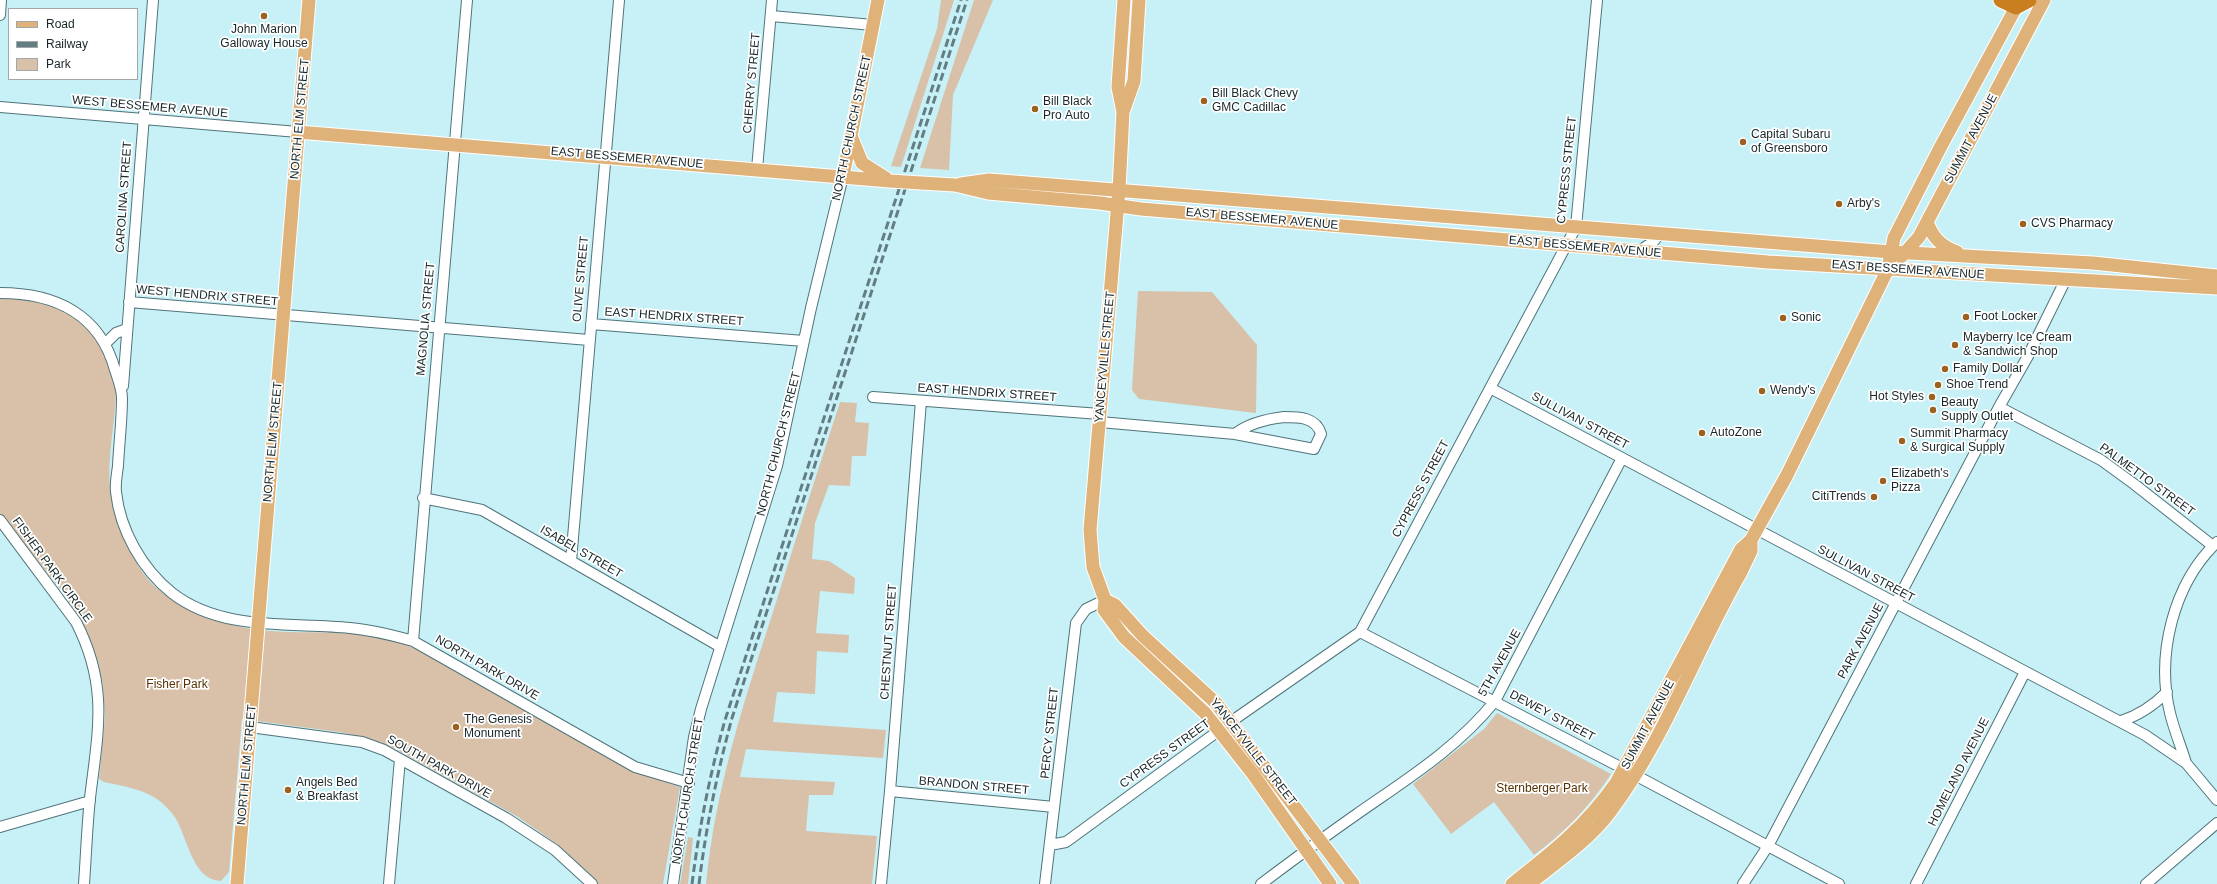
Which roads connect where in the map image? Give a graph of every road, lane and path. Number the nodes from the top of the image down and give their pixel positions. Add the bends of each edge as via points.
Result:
1 (1, 0) edge
2 (153, 0) edge
3 (309, 0) edge
4 (467, 0) edge
5 (619, 0) edge
6 (772, 0) edge
7 (878, 0) edge
8 (1124, 0) edge
9 (1138, 0) edge
10 (1596, 0) edge
11 (2001, 0) edge
12 (2044, 0) edge
13 (2022, 2) edge
14 (0, 15) edge
15 (771, 16) junction
16 (873, 25) junction
17 (0, 107) edge
18 (1124, 112) junction
19 (143, 119) junction
20 (298, 132) junction
21 (851, 136) junction
22 (454, 144) junction
23 (605, 157) junction
24 (757, 169) junction
25 (843, 176) junction
26 (890, 181) junction
27 (955, 185) junction
28 (1119, 190) junction
29 (1118, 205) junction
30 (1927, 222) junction
31 (1576, 227) junction
32 (1660, 233) junction
33 (1565, 246) junction
34 (1638, 252) junction
35 (1891, 252) junction
36 (1907, 253) junction
37 (1968, 256) junction
38 (2107, 265) junction
39 (2139, 268) junction
40 (1888, 269) junction
41 (2217, 276) edge
42 (2065, 281) junction
43 (2099, 282) junction
44 (2217, 288) edge
45 (0, 293) edge
46 (129, 302) junction
47 (283, 316) junction
48 (590, 324) junction
49 (438, 328) junction
50 (127, 329) junction
51 (589, 340) junction
52 (804, 341) junction
53 (105, 344) junction
54 (1490, 388) junction
55 (122, 396) junction
56 (873, 397) dead end
57 (921, 401) junction
58 (2000, 407) junction
59 (1100, 418) junction
60 (1235, 434) junction
61 (1622, 458) junction
62 (423, 498) junction
63 (0, 520) edge
64 (1754, 535) junction
65 (2215, 544) edge
66 (571, 561) junction
67 (1105, 600) junction
68 (1895, 604) junction
69 (259, 623) junction
70 (1360, 632) junction
71 (413, 641) junction
72 (719, 646) junction
73 (2025, 672) junction
74 (2167, 692) junction
75 (1495, 701) junction
76 (1232, 721) junction
77 (2120, 721) junction
78 (250, 727) junction
79 (1219, 730) junction
80 (400, 759) junction
81 (2186, 763) junction
82 (1630, 772) junction
83 (689, 783) junction
84 (890, 791) junction
85 (2217, 800) edge
86 (90, 801) junction
87 (1054, 807) junction
88 (2217, 823) edge
89 (0, 827) edge
90 (1320, 840) junction
91 (1050, 845) junction
92 (1768, 846) junction
93 (1306, 851) junction
94 (84, 884) edge
95 (237, 884) edge
96 (390, 884) edge
97 (592, 884) edge
98 (673, 884) edge
99 (881, 884) edge
100 (1045, 884) edge
101 (1261, 884) edge
102 (1330, 884) edge
103 (1353, 884) edge
104 (1512, 884) edge
105 (1529, 884) edge
106 (1743, 884) edge
107 (1839, 884) edge
108 (1916, 884) edge
109 (2146, 884) edge

1 - 14 street
2 - 19 street, CAROLINA STREET
3 - 20 main road, NORTH ELM STREET
4 - 22 street, MAGNOLIA STREET
5 - 23 street, OLIVE STREET
6 - 15 street, CHERRY STREET
7 - 16 main road, NORTH CHURCH STREET
8 - 18 main road, YANCEYVILLE STREET via 1118,87
9 - 18 main road, YANCEYVILLE STREET via 1134,81
10 - 31 street, CYPRESS STREET
11 - 13 highway
12 - 30 main road, SUMMIT AVENUE
13 - 35 main road, SUMMIT AVENUE via 1940,148 1894,238
15 - 16 street
15 - 24 street, CHERRY STREET
16 - 21 main road, NORTH CHURCH STREET
17 - 19 street, WEST BESSEMER AVENUE
18 - 28 main road, YANCEYVILLE STREET
19 - 20 street, WEST BESSEMER AVENUE
19 - 46 street, CAROLINA STREET
20 - 22 main road, EAST BESSEMER AVENUE
20 - 47 main road, NORTH ELM STREET
21 - 25 main road, NORTH CHURCH STREET
21 - 26 main road via 862,163
22 - 23 main road, EAST BESSEMER AVENUE
22 - 49 street, MAGNOLIA STREET
23 - 24 main road, EAST BESSEMER AVENUE
23 - 48 street, OLIVE STREET
24 - 25 main road, EAST BESSEMER AVENUE
25 - 26 main road, EAST BESSEMER AVENUE
25 - 52 street, NORTH CHURCH STREET
26 - 27 main road, EAST BESSEMER AVENUE, bridge
27 - 28 main road, EAST BESSEMER AVENUE via 989,180
27 - 29 main road, EAST BESSEMER AVENUE via 988,193
28 - 29 main road, YANCEYVILLE STREET
28 - 31 main road, EAST BESSEMER AVENUE
29 - 33 main road, EAST BESSEMER AVENUE
29 - 59 main road, YANCEYVILLE STREET
30 - 36 main road, SUMMIT AVENUE
30 - 37 main road via 1943,247
31 - 32 main road, EAST BESSEMER AVENUE
31 - 33 street, CYPRESS STREET
32 - 34 street via 1654,242
32 - 35 main road, EAST BESSEMER AVENUE
33 - 34 main road, EAST BESSEMER AVENUE
33 - 54 street, CYPRESS STREET
34 - 40 main road, EAST BESSEMER AVENUE
35 - 36 main road, EAST BESSEMER AVENUE
35 - 40 main road, SUMMIT AVENUE
36 - 37 main road, EAST BESSEMER AVENUE
36 - 40 main road, SUMMIT AVENUE
37 - 38 main road, EAST BESSEMER AVENUE
38 - 39 main road, EAST BESSEMER AVENUE
38 - 42 main road via 2072,271
39 - 41 main road, EAST BESSEMER AVENUE
39 - 43 main road via 2130,276
40 - 42 main road, EAST BESSEMER AVENUE
40 - 64 main road, SUMMIT AVENUE via 1787,475
42 - 43 main road, EAST BESSEMER AVENUE
42 - 58 street, PARK AVENUE
43 - 44 main road, EAST BESSEMER AVENUE
45 - 53 street via 29,295 57,302 82,317
46 - 47 street, WEST HENDRIX STREET
46 - 50 street, CAROLINA STREET
47 - 49 street
47 - 69 main road, NORTH ELM STREET
48 - 51 street, OLIVE STREET
48 - 52 street, EAST HENDRIX STREET
49 - 51 street
49 - 62 street, MAGNOLIA STREET
50 - 53 street via 116,333
50 - 55 street, CAROLINA STREET
51 - 66 street, OLIVE STREET
52 - 72 street, NORTH CHURCH STREET via 777,466 754,544
53 - 55 street via 112,358
54 - 61 street, SULLIVAN STREET
54 - 70 street, CYPRESS STREET
55 - 69 street via 116,490 120,516 132,544 148,569 178,597 225,617
56 - 57 street, EAST HENDRIX STREET
57 - 59 street, EAST HENDRIX STREET
57 - 84 street, CHESTNUT STREET
58 - 65 street, PALMETTO STREET via 2101,460
58 - 68 street, PARK AVENUE
59 - 60 street, EAST HENDRIX STREET
59 - 67 main road, YANCEYVILLE STREET via 1090,545 1093,569
60 - 60 street, EAST HENDRIX STREET via 1309,450 1314,449 1321,434 1319,427 1308,419 1298,417 1270,419 1244,427
61 - 64 street, SULLIVAN STREET
61 - 75 street, 5TH AVENUE
62 - 66 street, ISABEL STREET via 482,510
62 - 71 street, MAGNOLIA STREET
63 - 86 street, FISHER PARK CIRCLE via 76,622 92,658 100,718
64 - 68 street, SULLIVAN STREET
64 - 82 main road, SUMMIT AVENUE via 1751,551 1741,572
65 - 74 street via 2188,580 2174,614 2166,654
66 - 72 street, ISABEL STREET
67 - 76 main road, YANCEYVILLE STREET via 1115,605 1143,636 1205,691
67 - 79 main road, YANCEYVILLE STREET via 1104,610 1124,637 1188,696
67 - 87 street, PERCY STREET via 1086,609 1076,623
68 - 73 street, SULLIVAN STREET
68 - 92 street, PARK AVENUE
69 - 71 street, NORTH PARK DRIVE via 374,630
69 - 78 main road, NORTH ELM STREET
70 - 75 street, DEWEY STREET
70 - 76 street, CYPRESS STREET
71 - 83 street, NORTH PARK DRIVE via 635,766
72 - 83 street, NORTH CHURCH STREET via 694,737
73 - 77 street, SULLIVAN STREET
73 - 108 street, HOMELAND AVENUE
74 - 77 street via 2154,705 2138,715
74 - 81 street via 2170,713
75 - 82 street, DEWEY STREET
75 - 90 street, 5TH AVENUE via 1475,726 1434,761
76 - 79 street, CYPRESS STREET
76 - 90 main road, YANCEYVILLE STREET
77 - 81 street, SULLIVAN STREET
78 - 80 street, SOUTH PARK DRIVE via 362,742
78 - 95 main road, NORTH ELM STREET
79 - 91 street, CYPRESS STREET via 1066,842
79 - 93 main road, YANCEYVILLE STREET
80 - 96 street
80 - 97 street, SOUTH PARK DRIVE via 506,818 556,850
81 - 85 street, SULLIVAN STREET
82 - 92 street, DEWEY STREET
82 - 104 main road, SUMMIT AVENUE via 1577,832
82 - 105 main road, SUMMIT AVENUE via 1598,825 1576,848
83 - 98 street, NORTH CHURCH STREET
84 - 87 street, BRANDON STREET
84 - 99 street, CHESTNUT STREET
86 - 89 street
86 - 94 street, FISHER PARK CIRCLE
87 - 91 street, PERCY STREET
88 - 109 street
90 - 93 street, 5TH AVENUE
90 - 103 main road, YANCEYVILLE STREET
91 - 100 street, PERCY STREET
92 - 106 street, PARK AVENUE
92 - 107 street, DEWEY STREET
93 - 101 street, 5TH AVENUE
93 - 102 main road, YANCEYVILLE STREET

